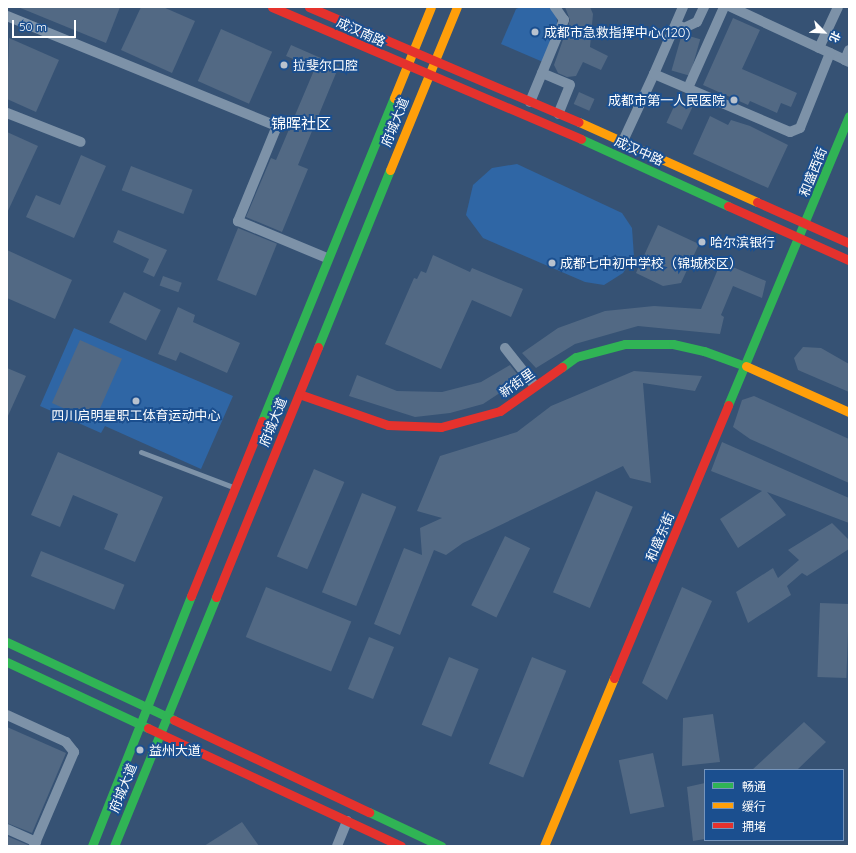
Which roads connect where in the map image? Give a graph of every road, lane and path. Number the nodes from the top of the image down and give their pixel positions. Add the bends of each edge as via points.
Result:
1 (272, 7) edge
2 (310, 7) edge
3 (431, 7) edge
4 (457, 7) edge
5 (555, 7) edge
6 (683, 7) edge
7 (704, 7) edge
8 (724, 7) edge
9 (731, 7) edge
10 (838, 7) edge
11 (7, 16) edge
12 (676, 24) junction
13 (820, 48) junction
14 (849, 50) edge
15 (412, 52) junction
16 (830, 53) junction
17 (423, 56) joint
18 (434, 61) junction
19 (847, 61) edge
20 (405, 66) junction
21 (417, 71) joint
22 (542, 73) junction
23 (654, 74) junction
24 (428, 76) junction
25 (688, 88) junction
26 (530, 102) junction
27 (7, 113) edge
28 (558, 114) junction
29 (849, 116) edge
30 (623, 141) junction
31 (81, 142) dead end
32 (806, 223) junction
33 (799, 237) junction
34 (849, 243) edge
35 (327, 258) junction
36 (849, 260) edge
37 (505, 348) dead end
38 (746, 366) junction
39 (535, 386) junction
40 (299, 394) junction
41 (849, 412) edge
42 (141, 452) dead end
43 (234, 488) junction
44 (7, 642) edge
45 (7, 662) edge
46 (148, 707) junction
47 (7, 716) edge
48 (168, 716) junction
49 (140, 725) junction
50 (160, 734) junction
51 (347, 822) junction
52 (7, 829) edge
53 (35, 844) edge
54 (92, 846) edge
55 (114, 846) edge
56 (338, 846) edge
57 (401, 846) edge
58 (441, 846) edge
59 (544, 846) edge

1 - 20 main road, 成汉南路
2 - 15 main road, 成汉南路
3 - 15 main road, 府城大道
4 - 18 main road, 府城大道
5 - 22 street via 564,20
6 - 12 street
7 - 12 street via 697,22 684,28
8 - 25 street
9 - 13 street
10 - 13 street
11 - 35 street via 277,126 238,220
12 - 23 street
13 - 16 street
14 - 19 street
15 - 17 main road, 成汉南路
15 - 20 main road, 府城大道
16 - 19 street
16 - 25 street via 800,128 790,132
17 - 18 main road, 成汉中路
18 - 24 main road, 府城大道
18 - 26 main road, 成汉中路
20 - 21 main road, 成汉南路
20 - 35 main road, 府城大道
21 - 24 main road, 成汉中路
22 - 26 street
22 - 28 street via 570,85
23 - 25 street
23 - 30 street
24 - 33 main road, 成汉中路 via 581,139
24 - 40 main road, 府城大道
26 - 28 main road, 成汉中路
27 - 31 street
28 - 30 main road, 成汉中路
29 - 32 main road, 和盛西街
30 - 32 main road, 成汉中路
32 - 33 main road, 和盛西街
32 - 34 main road, 成汉中路
33 - 36 main road, 成汉中路
33 - 38 main road, 和盛东街
35 - 43 main road, 府城大道
37 - 39 street
38 - 39 main road, 新街里 via 704,351 673,344 625,344 576,357
38 - 41 main road, 新街里
38 - 59 main road, 和盛东街
39 - 40 main road, 新街里 via 500,411 441,427 388,425
40 - 48 main road, 府城大道
42 - 43 lane
43 - 46 main road, 府城大道
44 - 46 main road
45 - 49 main road
46 - 48 main road
46 - 49 main road, 府城大道
47 - 53 street via 66,742 74,752
48 - 50 main road, 府城大道
48 - 58 main road
49 - 50 main road
49 - 54 main road, 府城大道
50 - 51 main road
50 - 55 main road, 府城大道
51 - 56 street
51 - 57 main road
52 - 53 street

